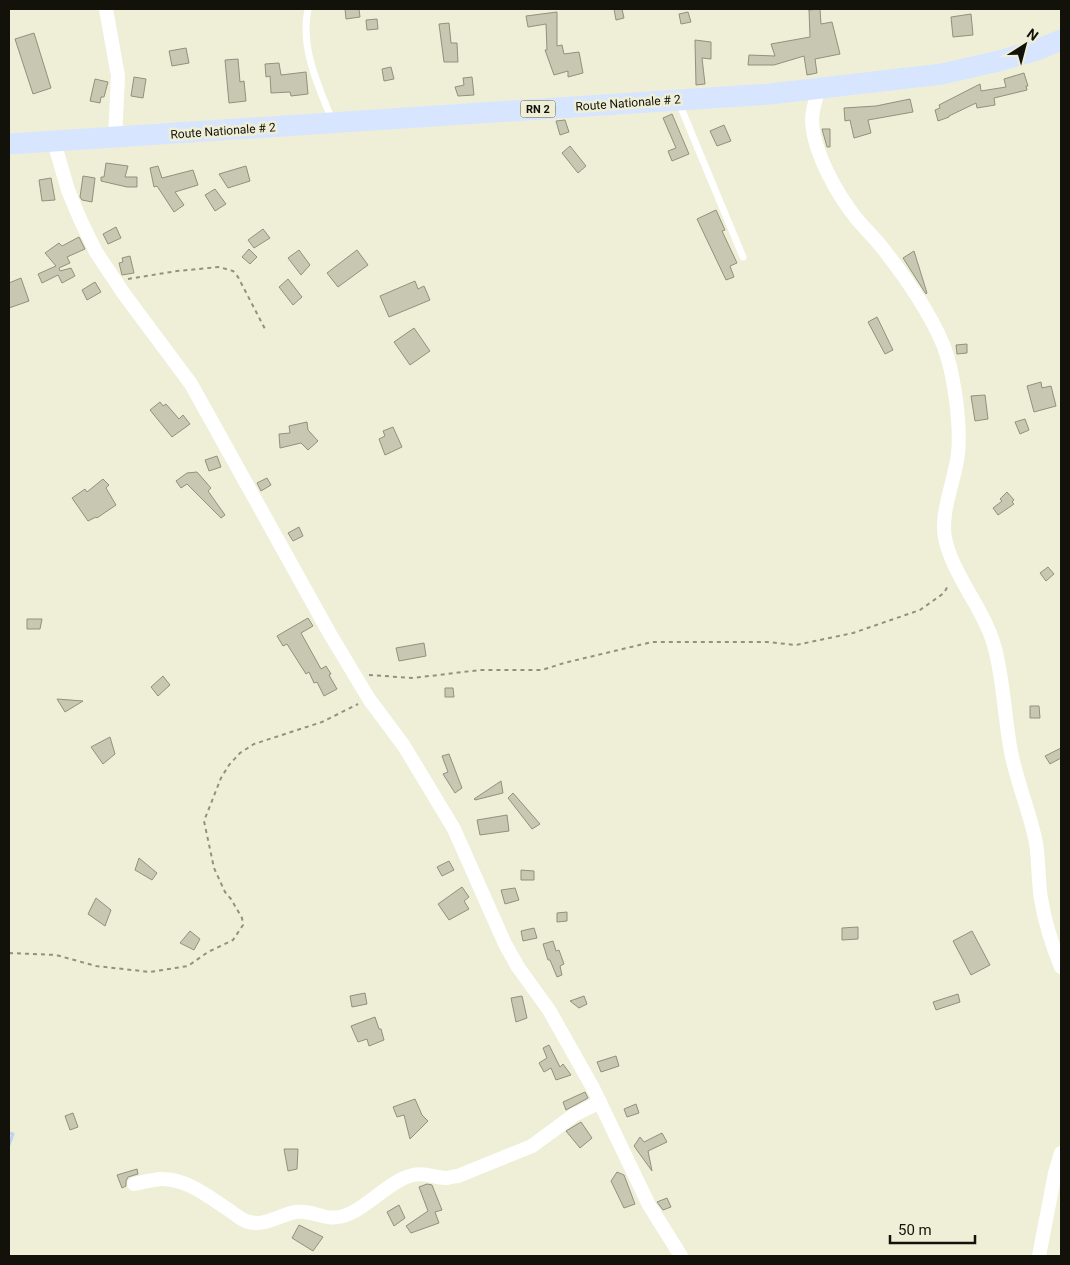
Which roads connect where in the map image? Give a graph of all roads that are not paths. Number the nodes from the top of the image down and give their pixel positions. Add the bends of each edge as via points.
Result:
1 (106, 9) edge
2 (308, 9) edge
3 (1061, 40) edge
4 (820, 88) junction
5 (678, 100) junction
6 (333, 123) junction
7 (115, 138) junction
8 (54, 142) junction
9 (9, 144) edge
10 (743, 257) dead end
11 (1061, 967) edge
12 (600, 1102) junction
13 (1061, 1153) edge
14 (134, 1184) dead end
15 (681, 1256) edge
16 (1039, 1256) edge

1 - 7 street via 118,76
2 - 6 lane via 306,39 309,56
3 - 4 main road, Route Nationale # 2 / RN 2 via 999,61 942,74
4 - 5 main road, Route Nationale # 2 / RN 2
4 - 11 street via 812,120 816,144 838,192 884,249 922,304 949,362 958,453 944,518 944,536 951,558 994,644 1011,753 1035,840 1041,899 1050,939
5 - 6 main road, Route Nationale # 2 / RN 2
5 - 10 lane
6 - 7 main road, Route Nationale # 2 / RN 2
7 - 8 main road, Route Nationale # 2 / RN 2
8 - 9 main road, Route Nationale # 2 / RN 2
8 - 12 street via 68,190 96,252 191,384 354,674 404,746 454,830 505,944 549,1010
12 - 14 street via 574,1115 532,1146 458,1176 412,1175 340,1217 296,1212 265,1223 252,1223 180,1182 161,1179
12 - 15 street via 649,1205
13 - 16 street

